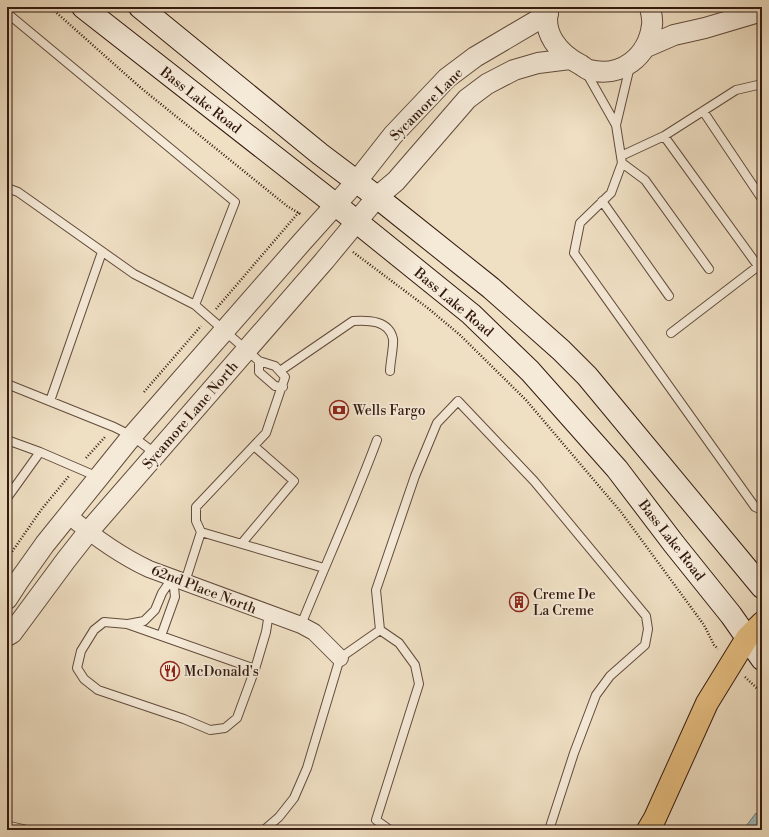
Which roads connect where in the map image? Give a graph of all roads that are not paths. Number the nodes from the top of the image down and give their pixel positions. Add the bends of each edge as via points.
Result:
1 (83, 7) edge
2 (140, 7) edge
3 (650, 7) edge
4 (549, 11) edge
5 (762, 11) edge
6 (7, 13) edge
7 (644, 48) junction
8 (576, 63) junction
9 (631, 63) junction
10 (761, 85) edge
11 (703, 111) junction
12 (616, 125) junction
13 (664, 136) junction
14 (622, 159) junction
15 (356, 182) junction
16 (7, 188) edge
17 (377, 197) junction
18 (762, 199) edge
19 (602, 201) junction
20 (336, 205) junction
21 (356, 222) junction
22 (102, 252) junction
23 (760, 265) edge
24 (710, 269) dead end
25 (669, 296) dead end
26 (195, 305) junction
27 (224, 331) junction
28 (671, 333) dead end
29 (253, 356) junction
30 (280, 371) junction
31 (390, 371) dead end
32 (7, 384) edge
33 (283, 387) junction
34 (50, 401) junction
35 (132, 436) junction
36 (7, 440) edge
37 (377, 440) dead end
38 (254, 446) junction
39 (40, 452) junction
40 (157, 454) junction
41 (99, 477) junction
42 (7, 498) edge
43 (762, 510) edge
44 (68, 515) junction
45 (88, 532) junction
46 (201, 532) junction
47 (242, 544) junction
48 (324, 568) junction
49 (179, 580) junction
50 (762, 587) edge
51 (7, 599) edge
52 (269, 613) junction
53 (127, 624) junction
54 (301, 624) junction
55 (380, 630) junction
56 (755, 631) edge
57 (7, 636) edge
58 (161, 636) junction
59 (340, 658) junction
60 (762, 659) edge
61 (254, 669) junction
62 (652, 826) edge
63 (7, 830) edge
64 (27, 830) edge
65 (264, 830) edge
66 (390, 830) edge
67 (549, 830) edge

1 - 20 main road, Bass Lake Road
2 - 15 main road
3 - 7 street via 652,24
4 - 8 street via 548,26 553,42
4 - 15 street, Sycamore Lane via 475,57 447,78 393,135
5 - 7 street via 674,35
6 - 26 lane via 236,202
7 - 9 street via 639,57
8 - 9 street via 588,70 608,72 624,68
8 - 12 lane
8 - 17 street, Sycamore Lane via 538,63 514,70 487,84 467,99 396,181
9 - 12 lane
10 - 11 lane via 736,90
11 - 13 lane
11 - 18 lane
12 - 14 lane
13 - 14 lane
13 - 23 lane
14 - 19 lane via 611,193
14 - 24 lane via 645,180
15 - 17 main road
15 - 20 street
16 - 22 lane via 18,192
17 - 21 street, Sycamore Lane North
17 - 50 main road via 491,288 587,376
19 - 25 lane
19 - 43 lane via 580,223 574,253 755,507
20 - 21 main road, Bass Lake Road
20 - 27 street
21 - 29 street, Sycamore Lane North
21 - 56 main road, Bass Lake Road via 471,314 530,370 617,469 731,615
22 - 26 lane via 134,274
22 - 34 lane
23 - 28 lane
26 - 27 lane
27 - 29 lane
27 - 35 street
29 - 30 lane
29 - 33 lane via 259,372 275,386
29 - 40 street, Sycamore Lane North
30 - 31 lane via 353,321 366,320 379,322 388,329 393,339
30 - 33 lane via 285,377
32 - 34 lane
33 - 38 lane via 266,434
34 - 35 lane
35 - 40 lane
35 - 41 street
36 - 39 lane
37 - 48 lane
38 - 46 lane via 196,507 196,520
38 - 47 lane via 294,481
39 - 41 lane
39 - 42 lane
40 - 45 street, Sycamore Lane North
41 - 44 street
44 - 45 street, 62nd Place North
44 - 51 street
45 - 49 street, 62nd Place North via 128,559
45 - 57 street, Sycamore Lane North via 12,633
46 - 47 lane
46 - 49 lane
47 - 48 lane
48 - 54 lane
49 - 52 street, 62nd Place North
49 - 53 lane via 162,594 155,610 144,621
49 - 58 lane
52 - 54 street, 62nd Place North
52 - 61 lane via 266,632
53 - 58 lane
53 - 61 lane via 104,622 94,630 81,651 77,668 84,679 98,690 210,730 225,728 237,718
54 - 59 street, 62nd Place North via 314,632
55 - 59 lane
55 - 66 lane via 399,643 411,659 419,684 376,820
55 - 67 lane via 376,590 415,476 437,424 458,400 534,481 646,616 648,629 645,644 610,676 596,696
56 - 60 main road, Bass Lake Road
56 - 62 highway via 707,703
58 - 61 lane
59 - 65 lane via 307,768 294,798
63 - 64 lane via 10,826

